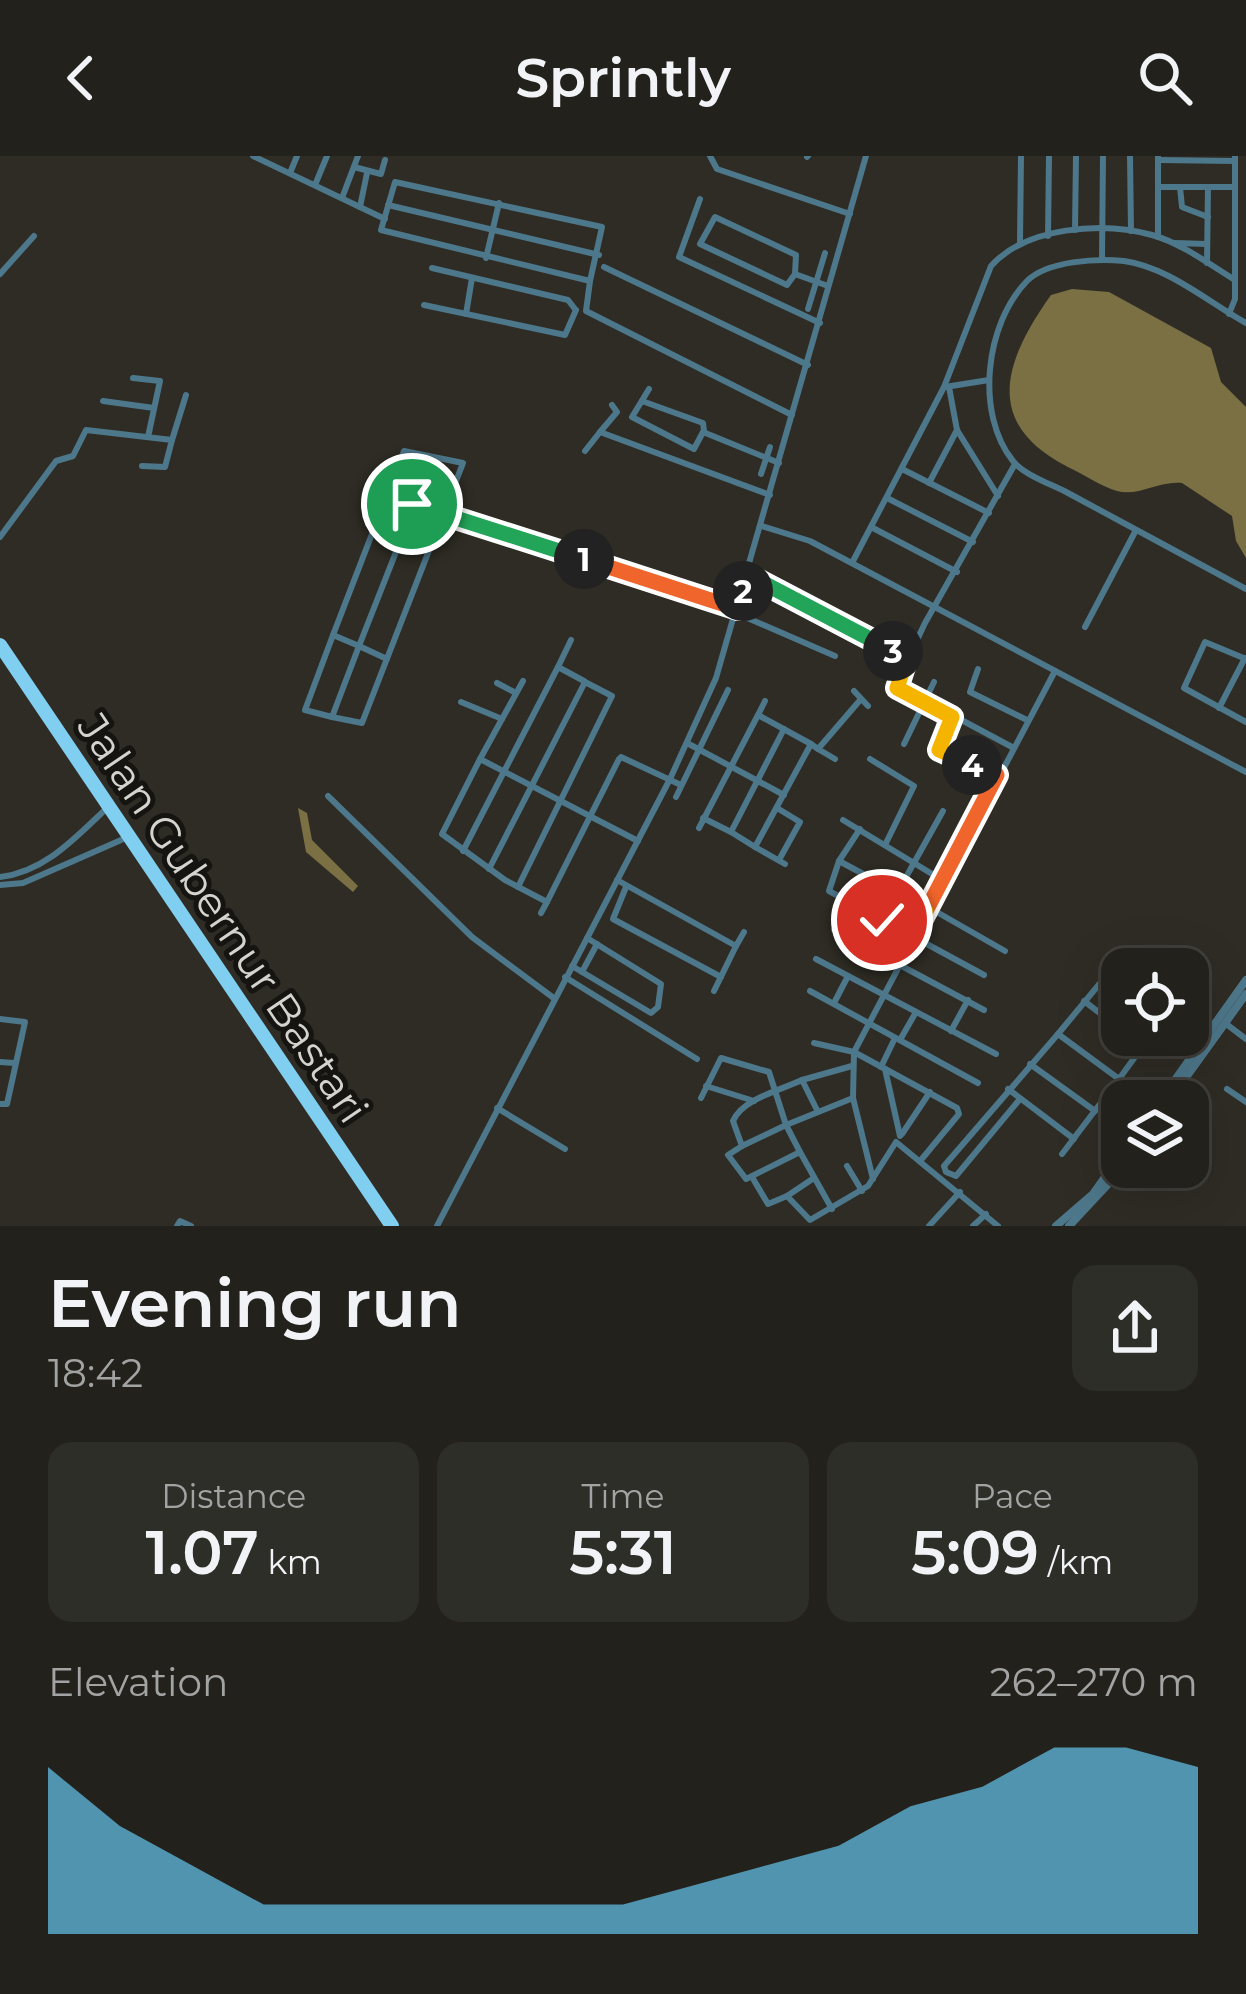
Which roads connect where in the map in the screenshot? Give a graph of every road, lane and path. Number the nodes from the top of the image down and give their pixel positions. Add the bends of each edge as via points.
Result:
1 (254, 156) edge
2 (297, 156) edge
3 (327, 156) edge
4 (358, 156) edge
5 (710, 156) edge
6 (1021, 156) edge
7 (1048, 156) edge
8 (1076, 156) edge
9 (1103, 156) edge
10 (1130, 156) edge
11 (863, 157) edge
12 (1158, 158) edge
13 (1235, 158) edge
14 (266, 159) edge
15 (385, 160) dead end
16 (354, 166) junction
17 (367, 172) junction
18 (290, 173) junction
19 (315, 185) junction
20 (1158, 187) junction
21 (1180, 187) junction
22 (1208, 187) junction
23 (1235, 187) junction
24 (342, 198) junction
25 (700, 199) dead end
26 (499, 203) junction
27 (388, 205) junction
28 (360, 207) junction
29 (850, 214) junction
30 (1208, 217) junction
31 (385, 219) junction
32 (493, 229) junction
33 (1102, 230) junction
34 (1131, 231) junction
35 (1075, 232) junction
36 (34, 236) dead end
37 (1048, 236) junction
38 (1158, 237) junction
39 (1020, 242) junction
40 (1172, 243) junction
41 (1208, 244) junction
42 (1236, 246) junction
43 (1246, 247) edge
44 (825, 253) dead end
45 (598, 254) junction
46 (486, 258) junction
47 (1102, 260) junction
48 (1207, 263) junction
49 (604, 267) dead end
50 (432, 268) dead end
51 (1246, 273) edge
52 (0, 274) edge
53 (795, 274) junction
54 (1235, 277) junction
55 (472, 278) junction
56 (590, 281) junction
57 (816, 282) junction
58 (828, 286) junction
59 (1234, 298) junction
60 (1246, 299) edge
61 (424, 305) dead end
62 (580, 309) junction
63 (808, 309) dead end
64 (466, 314) junction
65 (1229, 314) junction
66 (820, 323) junction
67 (1246, 323) edge
68 (808, 365) junction
69 (133, 378) dead end
70 (989, 380) junction
71 (946, 387) junction
72 (649, 388) dead end
73 (186, 395) dead end
74 (103, 401) dead end
75 (642, 401) junction
76 (612, 405) dead end
77 (154, 409) junction
78 (792, 415) junction
79 (957, 430) junction
80 (600, 432) junction
81 (704, 432) junction
82 (148, 437) junction
83 (172, 440) junction
84 (770, 447) dead end
85 (585, 451) dead end
86 (433, 458) junction
87 (765, 458) junction
88 (778, 464) junction
89 (1015, 464) junction
90 (142, 466) dead end
91 (902, 469) junction
92 (761, 474) dead end
93 (929, 483) junction
94 (383, 495) junction
95 (770, 495) junction
96 (998, 496) junction
97 (886, 497) junction
98 (412, 504) junction
99 (989, 513) junction
100 (443, 514) junction
101 (762, 526) junction
102 (871, 527) junction
103 (1136, 530) junction
104 (0, 537) edge
105 (973, 542) junction
106 (852, 563) junction
107 (957, 572) junction
108 (748, 575) junction
109 (1246, 589) edge
110 (936, 608) junction
111 (737, 611) junction
112 (1085, 627) dead end
113 (333, 635) junction
114 (571, 640) dead end
115 (0, 645) edge
116 (359, 646) junction
117 (835, 656) dead end
118 (907, 658) junction
119 (387, 659) junction
120 (1245, 659) edge
121 (557, 667) junction
122 (978, 669) dead end
123 (1055, 671) junction
124 (523, 681) dead end
125 (585, 682) junction
126 (934, 682) dead end
127 (497, 683) dead end
128 (728, 690) dead end
129 (854, 691) dead end
130 (516, 693) junction
131 (766, 701) dead end
132 (461, 702) dead end
133 (924, 703) junction
134 (1219, 708) junction
135 (758, 715) junction
136 (332, 717) junction
137 (952, 717) junction
138 (502, 719) junction
139 (1027, 721) junction
140 (1246, 722) edge
141 (784, 729) junction
142 (687, 743) junction
143 (904, 744) dead end
144 (814, 746) junction
145 (1012, 747) junction
146 (699, 750) junction
147 (480, 759) junction
148 (835, 759) dead end
149 (870, 759) dead end
150 (680, 760) junction
151 (690, 765) junction
152 (730, 766) junction
153 (505, 772) junction
154 (1246, 772) edge
155 (997, 775) junction
156 (670, 779) junction
157 (758, 782) junction
158 (681, 785) junction
159 (531, 786) junction
160 (784, 795) junction
161 (328, 796) dead end
162 (676, 797) dead end
163 (562, 801) junction
164 (108, 807) junction
165 (777, 808) junction
166 (943, 811) dead end
167 (590, 816) junction
168 (703, 818) junction
169 (844, 820) dead end
170 (699, 828) dead end
171 (860, 830) junction
172 (731, 832) junction
173 (128, 837) junction
174 (638, 841) junction
175 (886, 843) junction
176 (755, 847) junction
177 (463, 851) junction
178 (839, 861) junction
179 (914, 861) junction
180 (489, 868) junction
181 (617, 880) junction
182 (942, 880) junction
183 (0, 881) edge
184 (627, 886) junction
185 (518, 887) junction
186 (897, 892) junction
187 (547, 902) junction
188 (928, 907) junction
189 (541, 913) dead end
190 (882, 920) junction
191 (834, 930) dead end
192 (744, 932) dead end
193 (913, 937) junction
194 (586, 938) junction
195 (597, 944) junction
196 (736, 946) junction
197 (1005, 951) dead end
198 (816, 959) dead end
199 (898, 964) junction
200 (572, 966) junction
201 (582, 972) junction
202 (984, 974) dead end
203 (848, 976) junction
204 (566, 977) junction
205 (721, 977) junction
206 (1246, 980) edge
207 (1101, 982) edge
208 (714, 992) dead end
209 (810, 992) dead end
210 (881, 994) junction
211 (1246, 994) edge
212 (555, 998) junction
213 (968, 1000) junction
214 (1084, 1001) junction
215 (833, 1004) junction
216 (984, 1010) dead end
217 (916, 1012) junction
218 (1101, 1014) edge
219 (0, 1019) edge
220 (866, 1022) junction
221 (1225, 1023) junction
222 (951, 1031) junction
223 (1058, 1034) junction
224 (898, 1039) junction
225 (1246, 1039) edge
226 (814, 1042) dead end
227 (854, 1052) junction
228 (996, 1054) dead end
229 (1136, 1056) edge
230 (697, 1059) dead end
231 (0, 1062) edge
232 (14, 1063) junction
233 (1030, 1064) junction
234 (852, 1065) junction
235 (883, 1068) junction
236 (1119, 1079) junction
237 (1171, 1080) edge
238 (1184, 1080) edge
239 (802, 1081) junction
240 (978, 1083) dead end
241 (706, 1086) junction
242 (1228, 1089) dead end
243 (1008, 1090) junction
244 (930, 1093) junction
245 (774, 1094) junction
246 (701, 1098) dead end
247 (853, 1098) junction
248 (1245, 1098) edge
249 (1019, 1099) junction
250 (754, 1101) junction
251 (997, 1102) junction
252 (2, 1105) edge
253 (497, 1108) junction
254 (1009, 1111) junction
255 (818, 1112) junction
256 (1095, 1112) junction
257 (786, 1125) junction
258 (898, 1139) junction
259 (1074, 1139) junction
260 (742, 1146) junction
261 (565, 1149) dead end
262 (800, 1152) junction
263 (1062, 1154) dead end
264 (921, 1160) junction
265 (847, 1166) dead end
266 (752, 1177) junction
267 (814, 1178) junction
268 (873, 1179) junction
269 (1101, 1183) edge
270 (1104, 1188) edge
271 (862, 1191) junction
272 (960, 1192) junction
273 (787, 1196) junction
274 (832, 1209) junction
275 (986, 1214) junction
276 (177, 1226) edge
277 (191, 1226) edge
278 (392, 1226) edge
279 (437, 1226) edge
280 (929, 1226) edge
281 (973, 1226) edge
282 (998, 1226) edge
283 (1056, 1226) edge
284 (1069, 1226) edge

1 - 14 street
2 - 18 street
3 - 19 street
4 - 16 street
5 - 29 street via 717,169
6 - 39 street
7 - 37 street
8 - 35 street
9 - 33 street
10 - 34 street
11 - 29 street
12 - 13 street
12 - 20 street
13 - 23 street
14 - 18 street
15 - 17 street via 382,174
16 - 17 street
16 - 24 street
17 - 28 street
18 - 19 street
19 - 24 street
20 - 21 street
20 - 38 street
21 - 22 street
21 - 30 street via 1182,207
22 - 23 street
22 - 30 street
23 - 42 street
24 - 28 street
25 - 66 street via 679,256
26 - 27 street via 398,180
26 - 32 street
26 - 45 street via 602,227
27 - 31 street
27 - 32 street
28 - 31 street
29 - 58 street
30 - 41 street
31 - 46 street via 381,230
32 - 45 street
32 - 46 street
33 - 34 street
33 - 35 street
33 - 47 street
34 - 38 street
35 - 37 street
36 - 52 street
37 - 39 street
38 - 40 street
39 - 71 street via 991,266
40 - 41 street
40 - 48 street
41 - 48 street
42 - 43 street
42 - 54 street
44 - 57 street
45 - 56 street
46 - 56 street
47 - 65 street via 1150,266
47 - 70 street via 1027,282 1003,324
48 - 54 street
49 - 68 street
50 - 55 street
51 - 54 street
53 - 53 street via 787,285 700,244 715,217 796,255
53 - 57 street
54 - 59 street
55 - 62 street
55 - 64 street
56 - 62 street
57 - 58 street
57 - 63 street
58 - 66 street
59 - 60 street
59 - 65 street
61 - 64 street
62 - 64 street via 565,335
62 - 78 street
65 - 67 street
66 - 68 street
68 - 78 street
69 - 77 street via 160,381
70 - 71 street
70 - 89 street via 990,417
71 - 79 street
71 - 91 street
72 - 75 street
73 - 83 street
74 - 77 street
75 - 81 street via 703,423
75 - 81 street via 632,418 641,426 694,449
76 - 80 street via 617,412
77 - 82 street
78 - 88 street
79 - 93 street
79 - 96 street
80 - 85 street
80 - 95 street
81 - 87 street
82 - 83 street
82 - 104 street via 86,430 73,456 56,461
83 - 90 street via 165,467
84 - 87 street
86 - 94 street via 404,452
86 - 98 street
86 - 100 street via 463,464
87 - 88 street
87 - 92 street
88 - 95 street
89 - 96 street
89 - 103 street
91 - 93 street
91 - 97 street
93 - 99 street
94 - 98 street
94 - 113 street
95 - 101 street
96 - 99 street
97 - 102 street
97 - 105 street
98 - 100 street
98 - 116 street
99 - 105 street
100 - 111 street
100 - 119 street
101 - 106 street
101 - 108 street
102 - 106 street
102 - 107 street
103 - 109 street
103 - 112 street
105 - 107 street
106 - 110 street
107 - 110 street
108 - 111 street
108 - 118 street
110 - 118 street
110 - 123 street
111 - 117 street
111 - 142 street
113 - 116 street
113 - 136 street via 304,710
114 - 121 street
115 - 164 highway, Jalan Gubernur Bastari
116 - 119 street
116 - 136 street
118 - 133 street via 897,688
119 - 136 street via 362,723
120 - 134 street
120 - 134 street via 1203,644 1184,690
121 - 125 street
121 - 153 street
122 - 139 street via 970,692
123 - 139 street
123 - 154 street
124 - 130 street
125 - 159 street
125 - 163 street via 613,703
126 - 133 street
127 - 130 street
128 - 146 street
129 - 144 street via 864,703
130 - 138 street
131 - 135 street
132 - 138 street
133 - 137 street
133 - 143 street
134 - 140 street
135 - 141 street
135 - 152 street
137 - 145 street
137 - 155 street via 939,750
138 - 147 street
139 - 145 street
141 - 144 street
141 - 157 street
142 - 146 street
142 - 150 street
144 - 148 street
144 - 160 street
145 - 155 street
146 - 151 street
146 - 152 street
147 - 153 street
147 - 177 street via 442,834
149 - 175 street via 914,786
150 - 151 street
150 - 156 street
151 - 158 street
152 - 157 street
152 - 168 street
153 - 159 street
153 - 177 street
155 - 182 street
156 - 158 street
156 - 167 street via 621,758
156 - 174 street
157 - 160 street
157 - 172 street
158 - 162 street
159 - 163 street
159 - 180 street
160 - 165 street
161 - 212 street via 472,937
163 - 167 street
163 - 185 street
164 - 173 highway, Jalan Gubernur Bastari
164 - 183 street via 32,870
165 - 176 street
165 - 176 street via 800,822 782,862
166 - 179 street
167 - 174 street
167 - 187 street
168 - 170 street
168 - 172 street
169 - 171 street
171 - 175 street
171 - 178 street
172 - 176 street
173 - 183 street via 23,883
173 - 278 highway, Jalan Gubernur Bastari
174 - 181 street
175 - 179 street
177 - 180 street
178 - 186 street
178 - 190 street via 829,891
179 - 182 street
179 - 186 street
180 - 185 street
181 - 184 street
181 - 194 street
182 - 188 street
184 - 196 street
184 - 205 street via 613,920
185 - 187 street
186 - 190 street
187 - 189 street
188 - 193 street
188 - 197 street
190 - 193 street
191 - 199 street
192 - 196 street
193 - 199 street
193 - 202 street
194 - 195 street
194 - 200 street
195 - 201 street
195 - 201 street via 661,984 658,1007 651,1013
196 - 205 street
198 - 203 street
199 - 210 street
199 - 213 street
200 - 201 street
200 - 204 street
203 - 210 street
203 - 215 street
204 - 212 street
204 - 230 street
205 - 208 street
206 - 237 street
207 - 214 street
209 - 215 street
210 - 217 street
210 - 220 street
211 - 221 street
212 - 253 street
213 - 216 street
213 - 222 street
214 - 218 street
214 - 223 street
215 - 220 street
217 - 222 street
217 - 224 street
219 - 232 street via 25,1022
220 - 224 street
220 - 227 street
221 - 225 street
221 - 238 street
222 - 228 street
223 - 233 street
223 - 236 street
224 - 235 street
224 - 240 street
226 - 227 street
227 - 234 street
227 - 235 street
229 - 236 street
231 - 232 street
232 - 252 street
233 - 243 street
233 - 256 street
234 - 239 street
234 - 247 street
235 - 244 street
235 - 258 street
236 - 256 street
239 - 245 street
239 - 255 street
241 - 245 street via 718,1058 737,1059 769,1072
241 - 246 street
241 - 250 street
242 - 248 street
243 - 249 street
243 - 251 street
244 - 258 street
244 - 264 street via 959,1114
245 - 250 street
245 - 257 street
247 - 255 street
247 - 268 street
249 - 254 street
249 - 259 street
250 - 260 street via 734,1116
251 - 254 street
251 - 254 street via 946,1172 956,1176
253 - 261 street
253 - 279 street
255 - 257 street
256 - 259 street
257 - 260 street
257 - 262 street
258 - 264 street
258 - 268 street
259 - 263 street
260 - 266 street via 728,1155 742,1178
262 - 266 street
262 - 267 street
264 - 272 street
265 - 271 street
266 - 273 street via 768,1204
267 - 273 street
267 - 274 street
268 - 271 street
269 - 283 street
270 - 284 street
271 - 274 street
272 - 275 street
272 - 280 street
273 - 274 street via 807,1220
275 - 281 street
275 - 282 street
276 - 277 street

